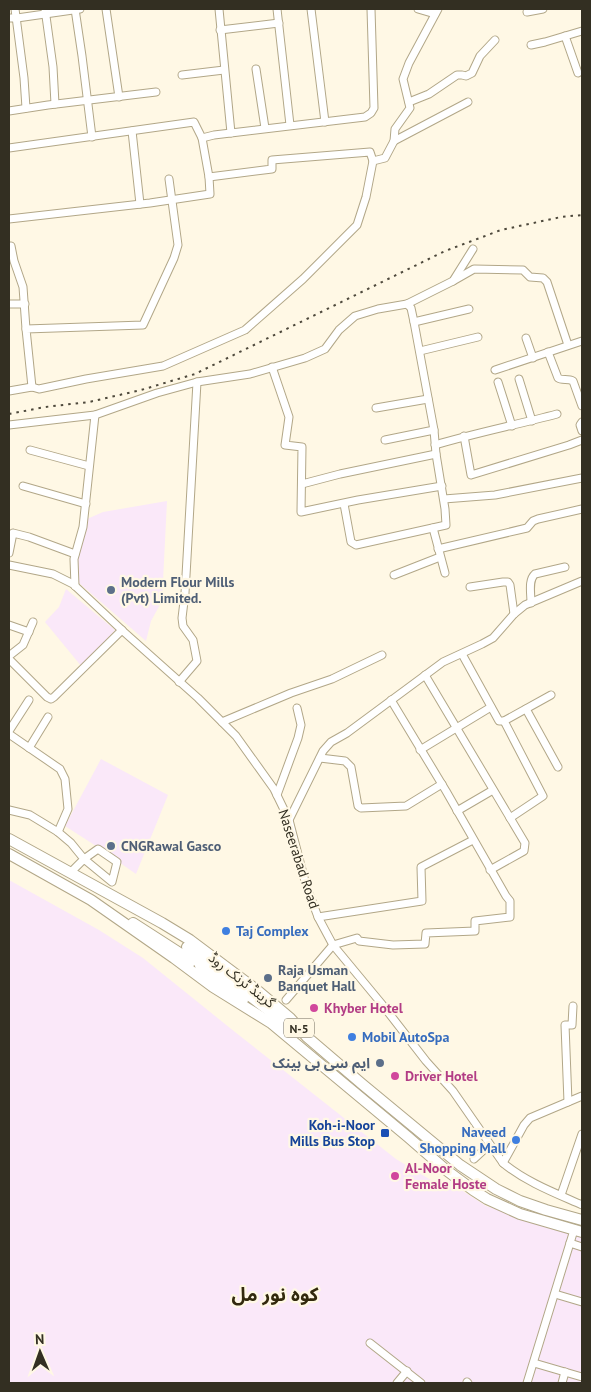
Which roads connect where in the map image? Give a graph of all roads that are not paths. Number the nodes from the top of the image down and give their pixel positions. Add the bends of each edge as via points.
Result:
1 (15, 9) edge
2 (77, 9) edge
3 (106, 9) edge
4 (219, 9) edge
5 (277, 9) edge
6 (311, 9) edge
7 (371, 9) edge
8 (418, 9) edge
9 (543, 9) edge
10 (46, 11) edge
11 (437, 11) edge
12 (527, 12) dead end
13 (13, 18) edge
14 (278, 23) junction
15 (220, 30) junction
16 (582, 31) edge
17 (565, 36) junction
18 (494, 40) dead end
19 (531, 45) dead end
20 (256, 69) dead end
21 (224, 70) junction
22 (578, 73) dead end
23 (182, 75) dead end
24 (156, 92) dead end
25 (119, 97) junction
26 (88, 101) junction
27 (409, 102) junction
28 (468, 102) dead end
29 (55, 104) junction
30 (26, 108) junction
31 (9, 111) edge
32 (325, 122) junction
33 (290, 125) junction
34 (265, 128) junction
35 (132, 131) junction
36 (231, 133) junction
37 (92, 137) junction
38 (202, 138) junction
39 (394, 141) junction
40 (9, 148) edge
41 (373, 161) junction
42 (209, 177) junction
43 (169, 179) dead end
44 (171, 200) junction
45 (140, 204) junction
46 (9, 220) edge
47 (12, 246) dead end
48 (473, 249) dead end
49 (453, 281) junction
50 (9, 304) edge
51 (24, 304) junction
52 (407, 304) junction
53 (469, 309) dead end
54 (414, 322) junction
55 (26, 329) junction
56 (478, 337) dead end
57 (526, 338) dead end
58 (582, 340) edge
59 (568, 345) junction
60 (420, 351) junction
61 (548, 352) junction
62 (533, 358) junction
63 (272, 367) junction
64 (495, 370) dead end
65 (519, 379) dead end
66 (197, 382) junction
67 (498, 382) dead end
68 (32, 387) junction
69 (9, 391) edge
70 (428, 399) junction
71 (582, 406) edge
72 (376, 408) dead end
73 (557, 414) dead end
74 (94, 415) junction
75 (532, 421) junction
76 (582, 422) edge
77 (9, 425) edge
78 (512, 426) junction
79 (434, 430) junction
80 (582, 431) edge
81 (464, 436) junction
82 (385, 440) dead end
83 (582, 440) edge
84 (435, 445) junction
85 (30, 450) dead end
86 (436, 454) junction
87 (89, 466) junction
88 (582, 478) edge
89 (302, 484) junction
90 (23, 486) dead end
91 (442, 486) junction
92 (444, 499) junction
93 (86, 504) junction
94 (344, 504) junction
95 (582, 509) edge
96 (433, 528) junction
97 (438, 549) junction
98 (9, 554) edge
99 (75, 554) junction
100 (440, 557) junction
101 (9, 565) edge
102 (565, 567) dead end
103 (445, 573) dead end
104 (394, 575) dead end
105 (582, 581) edge
106 (75, 586) junction
107 (470, 587) dead end
108 (531, 603) junction
109 (514, 614) junction
110 (33, 622) dead end
111 (9, 625) edge
112 (122, 630) junction
113 (29, 632) junction
114 (462, 654) junction
115 (382, 655) dead end
116 (9, 657) edge
117 (425, 675) junction
118 (179, 682) junction
119 (551, 695) dead end
120 (28, 700) dead end
121 (391, 700) junction
122 (491, 707) junction
123 (297, 708) dead end
124 (526, 709) junction
125 (48, 717) dead end
126 (504, 721) junction
127 (222, 722) junction
128 (456, 728) junction
129 (9, 733) edge
130 (29, 748) junction
131 (420, 750) junction
132 (320, 758) junction
133 (558, 767) dead end
134 (442, 784) junction
135 (494, 790) junction
136 (277, 795) junction
137 (9, 810) edge
138 (457, 811) junction
139 (510, 818) junction
140 (289, 820) junction
141 (58, 832) junction
142 (9, 839) edge
143 (473, 840) junction
144 (9, 854) edge
145 (84, 859) junction
146 (490, 870) junction
147 (70, 873) junction
148 (110, 895) junction
149 (90, 900) junction
150 (318, 916) junction
151 (333, 945) junction
152 (286, 1000) dead end
153 (573, 1006) dead end
154 (270, 1024) junction
155 (307, 1037) junction
156 (582, 1096) edge
157 (568, 1102) junction
158 (582, 1134) edge
159 (489, 1145) junction
160 (474, 1159) dead end
161 (502, 1164) junction
162 (560, 1195) junction
163 (582, 1205) edge
164 (582, 1220) edge
165 (578, 1231) edge
166 (570, 1243) junction
167 (582, 1247) edge
168 (555, 1294) junction
169 (582, 1302) edge
170 (370, 1343) dead end
171 (534, 1363) junction
172 (407, 1371) junction
173 (565, 1372) junction
174 (582, 1378) edge
175 (397, 1383) edge
176 (421, 1383) edge
177 (527, 1383) edge
178 (562, 1383) edge

1 - 13 street
2 - 10 street
2 - 26 street
3 - 25 street
4 - 15 street
5 - 14 street
6 - 32 street
7 - 32 street via 374,108 365,117
8 - 11 street
9 - 12 street
10 - 13 street
10 - 29 street
11 - 27 street via 403,79
13 - 30 street
14 - 15 street
14 - 33 street
15 - 21 street
16 - 17 street
17 - 19 street
17 - 22 street
18 - 27 street via 480,56 472,73 457,75 429,94
20 - 34 street
21 - 23 street
21 - 36 street
24 - 25 street
25 - 26 street
26 - 29 street
26 - 37 street
27 - 39 street via 410,108 395,129
28 - 39 street
29 - 30 street
30 - 31 street
32 - 33 street
33 - 34 street
34 - 36 street
35 - 37 street
35 - 38 street via 194,122
35 - 45 street
36 - 38 street
37 - 40 street
38 - 42 street
39 - 41 street via 385,158
41 - 42 street via 370,152 272,160 272,169
41 - 68 street via 357,226 245,330 163,366 39,389
42 - 44 street via 210,194
43 - 44 street
44 - 45 street
44 - 55 street via 178,245 143,326
45 - 46 street
47 - 51 street
48 - 49 street
49 - 52 street
49 - 59 street via 474,269 523,270 530,277 543,278
50 - 51 street
51 - 55 street
52 - 54 street
52 - 63 street via 355,316 338,330 324,349
53 - 54 street
54 - 60 street
55 - 68 street
56 - 60 street
57 - 62 street
58 - 59 street
59 - 61 street
60 - 70 street
61 - 62 street
61 - 71 street via 558,378 573,381
62 - 64 street
63 - 66 street via 250,374
63 - 89 street via 289,417 284,444 302,446
65 - 75 street
66 - 74 street
66 - 118 street via 182,618 183,626 193,640 196,660
67 - 78 street
68 - 69 street
70 - 72 street
70 - 79 street
73 - 75 street
74 - 77 street
74 - 87 street
75 - 78 street
76 - 80 street
78 - 81 street
79 - 82 street
79 - 84 street
81 - 83 street via 471,475
81 - 84 street
84 - 86 street
85 - 87 street
86 - 89 street
86 - 91 street
87 - 93 street
88 - 92 street via 495,495
89 - 94 street via 301,512
90 - 93 street
91 - 92 street
91 - 94 street
92 - 96 street via 446,525
93 - 99 street
94 - 96 street via 351,542 356,545
95 - 97 street via 533,521 527,528
96 - 97 street
97 - 100 street
98 - 99 street via 13,533
99 - 106 street
100 - 103 street
100 - 104 street
101 - 106 street, Naseerabad Road via 53,574
102 - 108 street via 532,576
105 - 108 street
106 - 112 street, Naseerabad Road
107 - 109 street via 508,582
108 - 109 street
109 - 114 street via 494,638
110 - 113 street
111 - 113 street
112 - 116 street via 51,699
112 - 118 street, Naseerabad Road
113 - 116 street via 23,646
114 - 117 street
114 - 122 street
115 - 127 street
117 - 121 street
117 - 128 street
118 - 127 street, Naseerabad Road
119 - 124 street
120 - 129 street
121 - 131 street
121 - 132 street via 327,745
122 - 126 street via 499,721
122 - 128 street
123 - 136 street via 301,725
124 - 126 street
124 - 133 street
125 - 130 street
126 - 139 street via 543,796
127 - 136 street, Naseerabad Road via 236,736
128 - 131 street
128 - 135 street
129 - 130 street
130 - 141 street via 60,769 65,780 68,809
131 - 134 street
132 - 134 street via 345,761 351,767 361,808 406,806
132 - 140 street
134 - 138 street
135 - 138 street
135 - 139 street
136 - 140 street, Naseerabad Road
137 - 141 street via 30,815
138 - 143 street
139 - 146 street via 525,843 524,851
140 - 150 street, Naseerabad Road via 306,885
141 - 145 street
142 - 147 highway, گرینڈ ٹرنک روڈ / N-5
143 - 146 street
143 - 150 street via 421,867 422,900
144 - 149 highway, گرینڈ ٹرنک روڈ / N-5
145 - 145 street via 98,849 117,862 112,882
145 - 147 street
146 - 151 street via 510,901 510,917 475,920 475,931 426,933 425,944 359,941 357,938
147 - 148 highway, گرینڈ ٹرنک روڈ / N-5
148 - 149 highway via 185,945 198,958 192,961
148 - 155 highway, گرینڈ ٹرنک روڈ / N-5 via 190,940 258,991
149 - 154 highway, گرینڈ ٹرنک روڈ / N-5
150 - 151 street, Naseerabad Road
151 - 152 street
151 - 159 street, Naseerabad Road via 453,1091
153 - 157 street via 572,1025 565,1025
154 - 155 highway via 200,966 200,961 205,960
154 - 165 highway, گرینڈ ٹرنک روڈ / N-5 via 467,1186 504,1207
155 - 164 highway, گرینڈ ٹرنک روڈ / N-5 via 478,1178 520,1201
156 - 157 street
157 - 161 street via 530,1118
158 - 162 street
159 - 160 street
159 - 161 street, Naseerabad Road
161 - 162 street, Naseerabad Road
162 - 163 street, Naseerabad Road
165 - 166 street
166 - 167 street
166 - 168 street
168 - 169 street
168 - 171 street
170 - 172 street
171 - 173 street
171 - 177 street
172 - 175 street
172 - 176 street
173 - 174 street
173 - 178 street

